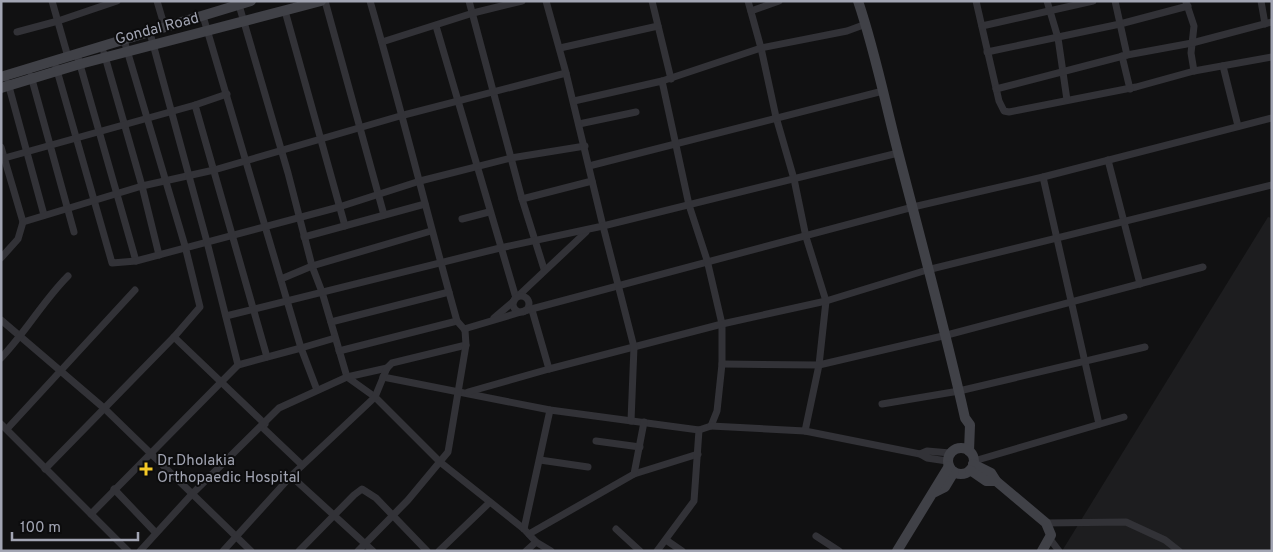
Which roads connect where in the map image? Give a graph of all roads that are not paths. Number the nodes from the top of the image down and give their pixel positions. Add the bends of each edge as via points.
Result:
1 (52, 1) edge
2 (117, 1) edge
3 (157, 1) edge
4 (251, 1) edge
5 (320, 1) edge
6 (325, 1) edge
7 (370, 1) edge
8 (469, 1) edge
9 (522, 1) edge
10 (546, 1) edge
11 (652, 1) edge
12 (748, 1) edge
13 (779, 1) edge
14 (858, 1) edge
15 (976, 1) edge
16 (1047, 1) edge
17 (1093, 1) edge
18 (1115, 1) edge
19 (1261, 1) edge
20 (1078, 3) edge
21 (1187, 3) edge
22 (239, 5) junction
23 (751, 10) junction
24 (1050, 10) junction
25 (285, 11) junction
26 (473, 13) junction
27 (203, 16) junction
28 (58, 21) junction
29 (245, 21) junction
30 (1269, 23) edge
31 (866, 24) junction
32 (1120, 24) junction
33 (436, 26) junction
34 (658, 26) junction
35 (982, 26) junction
36 (165, 28) junction
37 (209, 30) junction
38 (17, 32) dead end
39 (150, 33) junction
40 (1058, 38) junction
41 (124, 40) junction
42 (382, 42) junction
43 (1192, 43) junction
44 (154, 45) junction
45 (102, 46) junction
46 (560, 48) junction
47 (761, 48) junction
48 (128, 52) junction
49 (988, 52) junction
50 (1125, 56) junction
51 (106, 57) junction
52 (1272, 57) edge
53 (75, 58) junction
54 (54, 61) junction
55 (1223, 66) junction
56 (58, 71) junction
57 (1063, 71) junction
58 (1194, 72) junction
59 (566, 73) junction
60 (30, 74) junction
61 (671, 79) junction
62 (4, 81) edge
63 (662, 81) junction
64 (996, 89) junction
65 (1130, 89) junction
66 (493, 91) junction
67 (883, 91) junction
68 (227, 94) junction
69 (1067, 100) junction
70 (574, 101) junction
71 (458, 102) junction
72 (195, 105) junction
73 (171, 112) junction
74 (636, 112) dead end
75 (400, 116) junction
76 (776, 117) junction
77 (146, 118) junction
78 (1272, 118) edge
79 (124, 124) junction
80 (579, 124) junction
81 (1238, 126) junction
82 (359, 128) junction
83 (99, 131) junction
84 (75, 138) junction
85 (319, 140) junction
86 (676, 143) junction
87 (50, 145) junction
88 (585, 146) junction
89 (1, 148) edge
90 (28, 151) junction
91 (280, 151) junction
92 (898, 153) junction
93 (3, 158) edge
94 (511, 158) junction
95 (247, 160) junction
96 (1108, 160) junction
97 (589, 166) junction
98 (476, 167) junction
99 (214, 170) junction
100 (188, 175) junction
101 (1043, 177) junction
102 (794, 179) junction
103 (164, 180) junction
104 (420, 181) junction
105 (592, 181) junction
106 (1272, 185) edge
107 (142, 186) junction
108 (379, 193) junction
109 (118, 194) junction
110 (522, 199) junction
111 (93, 201) junction
112 (425, 204) junction
113 (690, 205) junction
114 (339, 207) junction
115 (913, 207) junction
116 (68, 210) junction
117 (489, 212) junction
118 (44, 215) junction
119 (384, 215) junction
120 (299, 217) junction
121 (462, 219) dead end
122 (1124, 220) junction
123 (23, 222) junction
124 (264, 226) junction
125 (345, 226) junction
126 (603, 226) junction
127 (587, 230) junction
128 (431, 231) junction
129 (74, 232) dead end
130 (233, 234) junction
131 (806, 237) junction
132 (1056, 237) junction
133 (304, 238) junction
134 (535, 241) junction
135 (207, 242) junction
136 (185, 246) junction
137 (500, 248) junction
138 (158, 255) junction
139 (1, 258) edge
140 (707, 260) junction
141 (136, 261) junction
142 (441, 263) junction
143 (312, 266) junction
144 (1203, 267) dead end
145 (544, 269) junction
146 (927, 270) junction
147 (68, 276) dead end
148 (281, 279) junction
149 (1140, 284) junction
150 (617, 286) junction
151 (135, 290) dead end
152 (322, 292) junction
153 (449, 292) junction
154 (287, 300) junction
155 (515, 300) junction
156 (826, 301) junction
157 (1073, 301) junction
158 (253, 308) junction
159 (532, 310) junction
160 (523, 311) junction
161 (226, 316) junction
162 (1, 320) edge
163 (458, 321) junction
164 (490, 321) junction
165 (331, 322) junction
166 (722, 324) junction
167 (464, 329) junction
168 (947, 335) junction
169 (174, 337) junction
170 (20, 338) junction
171 (335, 338) junction
172 (466, 345) junction
173 (634, 347) junction
174 (1145, 347) dead end
175 (301, 348) junction
176 (339, 351) junction
177 (267, 357) junction
178 (1, 358) edge
179 (1085, 360) junction
180 (722, 364) junction
181 (238, 365) junction
182 (819, 365) junction
183 (387, 368) junction
184 (549, 369) junction
185 (60, 370) junction
186 (384, 376) junction
187 (346, 377) junction
188 (219, 382) junction
189 (317, 390) junction
190 (460, 390) junction
191 (959, 390) junction
192 (468, 392) junction
193 (375, 396) junction
194 (882, 404) dead end
195 (105, 409) junction
196 (550, 410) junction
197 (1124, 417) dead end
198 (631, 421) junction
199 (644, 422) junction
200 (1099, 424) junction
201 (263, 425) junction
202 (710, 426) junction
203 (4, 427) edge
204 (699, 430) junction
205 (805, 431) junction
206 (596, 440) dead end
207 (640, 447) junction
208 (967, 449) junction
209 (150, 452) junction
210 (698, 454) junction
211 (441, 460) junction
212 (540, 460) junction
213 (950, 463) junction
214 (302, 465) junction
215 (972, 465) junction
216 (588, 467) dead end
217 (45, 470) junction
218 (634, 474) junction
219 (291, 476) junction
220 (114, 489) junction
221 (192, 494) junction
222 (489, 503) junction
223 (91, 514) junction
224 (335, 515) junction
225 (392, 516) junction
226 (1046, 523) junction
227 (616, 528) dead end
228 (527, 531) junction
229 (155, 532) junction
230 (816, 536) dead end
231 (236, 537) junction
232 (1050, 539) junction
233 (666, 540) junction
234 (536, 542) junction
235 (365, 543) junction
236 (128, 551) edge
237 (140, 551) edge
238 (223, 551) edge
239 (251, 551) edge
240 (299, 551) edge
241 (358, 551) edge
242 (373, 551) edge
243 (428, 551) edge
244 (439, 551) edge
245 (526, 551) edge
246 (551, 551) edge
247 (640, 551) edge
248 (657, 551) edge
249 (682, 551) edge
250 (839, 551) edge
251 (897, 551) edge
252 (1042, 551) edge
253 (1059, 551) edge
254 (1179, 551) edge

1 - 28 street
2 - 28 street
3 - 36 street
4 - 22 main road, Gondal Road
5 - 25 main road, Gondal Road
6 - 82 street
7 - 42 street
8 - 26 street
9 - 26 street
10 - 46 street
11 - 34 street
12 - 23 street
13 - 23 street
14 - 31 main road
15 - 35 street
16 - 24 street
17 - 20 street
18 - 32 street
19 - 30 street
20 - 24 street
21 - 32 street
21 - 43 street via 1194,26
22 - 27 main road, Gondal Road
22 - 29 street
23 - 47 street
24 - 35 street
24 - 40 street
25 - 29 main road, Gondal Road
25 - 85 street
26 - 33 street
26 - 66 street
27 - 36 main road, Gondal Road
27 - 37 street
28 - 38 street
28 - 53 street
29 - 37 main road, Gondal Road
29 - 91 street
30 - 43 street
31 - 47 street via 847,31
31 - 67 main road
32 - 40 street
32 - 50 street
33 - 42 street
33 - 71 street
34 - 46 street
34 - 61 street
35 - 49 street
36 - 39 main road, Gondal Road
37 - 44 main road, Gondal Road
37 - 68 street
39 - 41 main road, Gondal Road
39 - 44 street
40 - 49 street
40 - 57 street
41 - 45 main road, Gondal Road
41 - 48 street
42 - 75 street
43 - 50 street
43 - 58 street
44 - 48 main road, Gondal Road
44 - 73 street
45 - 51 street
45 - 53 main road, Gondal Road
46 - 59 street
47 - 61 street
47 - 76 street
48 - 51 main road, Gondal Road
48 - 77 street
49 - 64 street
50 - 57 street
50 - 65 street
51 - 53 main road, Gondal Road
51 - 79 street
52 - 55 street
53 - 54 main road, Gondal Road
53 - 56 main road, Gondal Road
53 - 83 street
54 - 56 street
54 - 60 main road, Gondal Road
55 - 58 street
55 - 81 street
56 - 60 main road, Gondal Road
56 - 84 street
57 - 64 street
57 - 69 street
58 - 65 street
59 - 66 street
59 - 70 street
60 - 62 main road, Gondal Road
60 - 87 street
61 - 63 street
62 - 90 street
63 - 70 street
63 - 86 street
64 - 69 street via 1001,107 1009,112
65 - 69 street
66 - 71 street
66 - 94 street
67 - 76 street
67 - 92 main road
68 - 72 street
68 - 95 street
70 - 80 street
71 - 75 street
71 - 98 street
72 - 73 street
72 - 99 street
73 - 77 street
73 - 100 street
74 - 80 street
75 - 82 street
75 - 104 street
76 - 86 street
76 - 102 street
77 - 79 street
77 - 103 street
78 - 81 street
79 - 83 street
79 - 107 street
80 - 88 street
81 - 96 street
82 - 85 street
82 - 108 street
83 - 84 street
83 - 109 street
84 - 87 street
84 - 111 street
85 - 91 street
85 - 114 street
86 - 97 street
86 - 113 street
87 - 90 street
87 - 116 street
88 - 94 street
88 - 97 street
89 - 93 street
90 - 93 street
90 - 118 street
91 - 95 street
91 - 120 street
92 - 102 street
92 - 115 main road
93 - 123 street
94 - 98 street
94 - 110 street
95 - 99 street
95 - 124 street
96 - 101 street
96 - 122 street
97 - 105 street
98 - 104 street
98 - 117 street
99 - 100 street
99 - 130 street
100 - 103 street
100 - 135 street
101 - 115 street
101 - 132 street
102 - 113 street
102 - 131 street
103 - 107 street
103 - 136 street
104 - 108 street
104 - 112 street
105 - 110 street
105 - 126 street
106 - 122 street
107 - 109 street
107 - 138 street
108 - 114 street
108 - 119 street
109 - 111 street
109 - 141 street
110 - 134 street
111 - 116 street
111 - 141 street via 112,264
112 - 119 street
112 - 128 street
113 - 126 street
113 - 140 street
114 - 120 street
114 - 125 street
115 - 131 street
115 - 146 main road
116 - 118 street
116 - 129 street
117 - 121 street
117 - 137 street
118 - 123 street
119 - 125 street
120 - 124 street
120 - 133 street
122 - 132 street
122 - 149 street
123 - 139 street via 18,239
124 - 130 street
124 - 148 street
125 - 133 street
126 - 127 street
126 - 150 street
127 - 134 street
127 - 145 street
128 - 142 street
128 - 143 street
130 - 135 street
130 - 158 street
131 - 140 street
131 - 156 street
132 - 146 street
132 - 157 street
133 - 143 street
134 - 137 street
134 - 145 street
135 - 136 street
135 - 161 street
136 - 138 street
136 - 169 street via 200,304
137 - 142 street
137 - 155 street
138 - 141 street
140 - 150 street
140 - 166 street
142 - 152 street
142 - 153 street
143 - 148 street
143 - 152 street
144 - 149 street
145 - 155 street
146 - 156 street
146 - 168 main road
147 - 170 street via 50,294
148 - 154 street
149 - 157 street
150 - 159 street
150 - 173 street
151 - 185 street
152 - 154 street
152 - 165 street
153 - 163 street
153 - 165 street
154 - 158 street
154 - 175 street
155 - 160 street via 515,308
155 - 160 street via 523,296 527,300 529,305
155 - 164 street
156 - 166 street
156 - 182 street
157 - 168 street
157 - 179 street
158 - 161 street
158 - 177 street
159 - 160 street
159 - 184 street
160 - 164 street
161 - 181 street
162 - 170 street
163 - 167 street
163 - 176 street
164 - 167 street
165 - 171 street
166 - 173 street
166 - 180 street
167 - 172 street
168 - 182 street
168 - 191 main road
169 - 188 street
169 - 195 street
170 - 178 street
170 - 185 street
171 - 175 street
171 - 176 street
172 - 183 street via 400,360
172 - 190 street
173 - 184 street
173 - 198 street
174 - 179 street
175 - 177 street
175 - 189 street
176 - 187 street
177 - 181 street
179 - 191 street
179 - 200 street
180 - 182 street
180 - 202 street via 717,411
181 - 188 street
182 - 205 street
183 - 186 street
183 - 187 street
184 - 192 street
185 - 195 street
185 - 203 street
186 - 190 street
186 - 193 street
187 - 189 street
187 - 193 street
188 - 201 street
188 - 209 street
189 - 201 street via 279,408
190 - 192 street
190 - 211 street via 448,452
191 - 194 street
191 - 208 main road via 965,418 970,425
192 - 196 street
193 - 211 street
193 - 214 street
195 - 209 street
195 - 217 street
196 - 198 street
196 - 212 street
197 - 200 street
198 - 199 street
199 - 204 street
199 - 207 street
200 - 215 street
201 - 214 street
201 - 221 street
202 - 204 street
202 - 205 street
203 - 217 street
204 - 210 street
205 - 213 street
206 - 207 street
207 - 218 street
208 - 213 main road via 955,449
208 - 215 main road
209 - 220 street
209 - 221 street
210 - 218 street
210 - 233 street via 694,500
211 - 222 street
211 - 225 street
212 - 216 street
212 - 228 street
213 - 215 main road via 962,474
213 - 251 main road via 945,487 935,492
214 - 219 street
215 - 226 main road via 991,474
217 - 223 street
218 - 228 street
219 - 224 street
219 - 231 street
220 - 223 street
220 - 229 street
221 - 229 street
221 - 231 street
222 - 228 street
222 - 244 street
223 - 236 street
224 - 225 street via 362,489 376,498
224 - 235 street
224 - 240 street
225 - 235 street
225 - 243 street
226 - 232 main road
226 - 254 street via 1126,522 1165,540
227 - 247 street
228 - 234 street
229 - 237 street
230 - 250 street
231 - 238 street
231 - 239 street
232 - 252 main road
232 - 253 street
233 - 248 street
233 - 249 street
234 - 245 street
234 - 246 street
235 - 241 street
235 - 242 street

